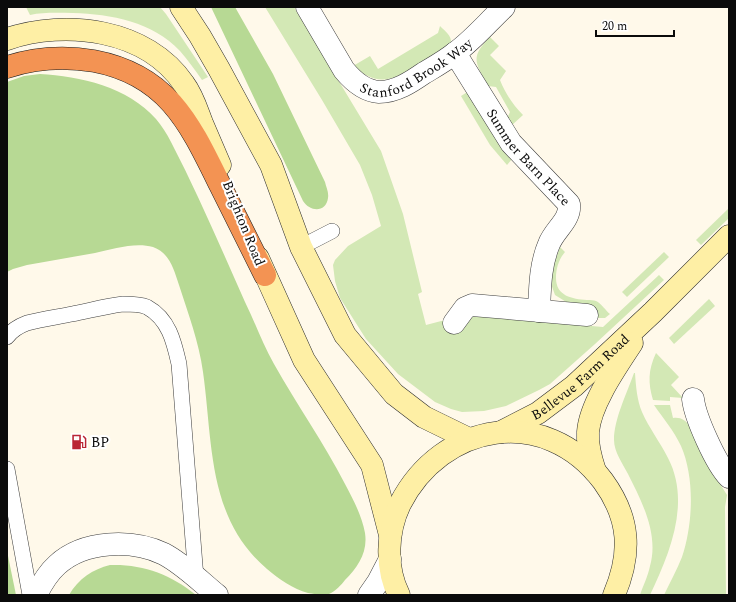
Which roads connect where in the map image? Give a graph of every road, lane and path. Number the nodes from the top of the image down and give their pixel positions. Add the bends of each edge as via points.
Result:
1 (182, 7) edge
2 (307, 7) edge
3 (504, 7) edge
4 (7, 39) edge
5 (455, 53) junction
6 (7, 68) edge
7 (332, 231) dead end
8 (729, 236) edge
9 (301, 247) junction
10 (265, 275) junction
11 (538, 311) junction
12 (653, 312) junction
13 (587, 315) dead end
14 (454, 323) dead end
15 (7, 337) edge
16 (693, 398) dead end
17 (500, 433) junction
18 (469, 439) junction
19 (7, 469) edge
20 (595, 472) junction
21 (729, 477) edge
22 (390, 535) junction
23 (390, 559) junction
24 (196, 578) junction
25 (30, 595) edge
26 (36, 595) edge
27 (216, 595) edge
28 (369, 595) edge
29 (399, 595) edge
30 (614, 595) edge

1 - 9 street via 271,165
2 - 5 street, Stanford Brook Way via 344,70 355,82 367,89 378,92 390,91
3 - 5 street, Stanford Brook Way
4 - 10 street, Brighton Road via 46,30 70,30 121,38 158,56 171,68 192,97
5 - 11 street, Summer Barn Place via 512,143 569,204 570,211 550,242 544,257
6 - 10 highway via 50,58 82,59 117,67 157,88 176,107 196,135
7 - 9 lane
8 - 12 street, Bellevue Farm Road
9 - 18 street via 344,335 394,394 424,417
10 - 22 street, Brighton Road via 304,360 372,465
11 - 13 street
11 - 14 street via 472,305 465,308
12 - 17 street, Bellevue Farm Road via 556,401
12 - 20 street, Bellevue Farm Road via 608,381 591,417 588,442
15 - 24 lane via 12,330 28,323 121,304 146,307 164,322 173,341 178,364
16 - 21 street via 699,422 720,465
17 - 18 street
17 - 20 street via 535,435 559,443 580,456
18 - 22 street via 446,451 427,466 409,488 396,512
19 - 25 lane
20 - 30 street via 622,514 625,561
22 - 23 street
23 - 28 street
23 - 29 street via 394,584
24 - 26 street via 176,561 153,550 130,545 104,546 80,551 68,557 57,565
24 - 27 street

